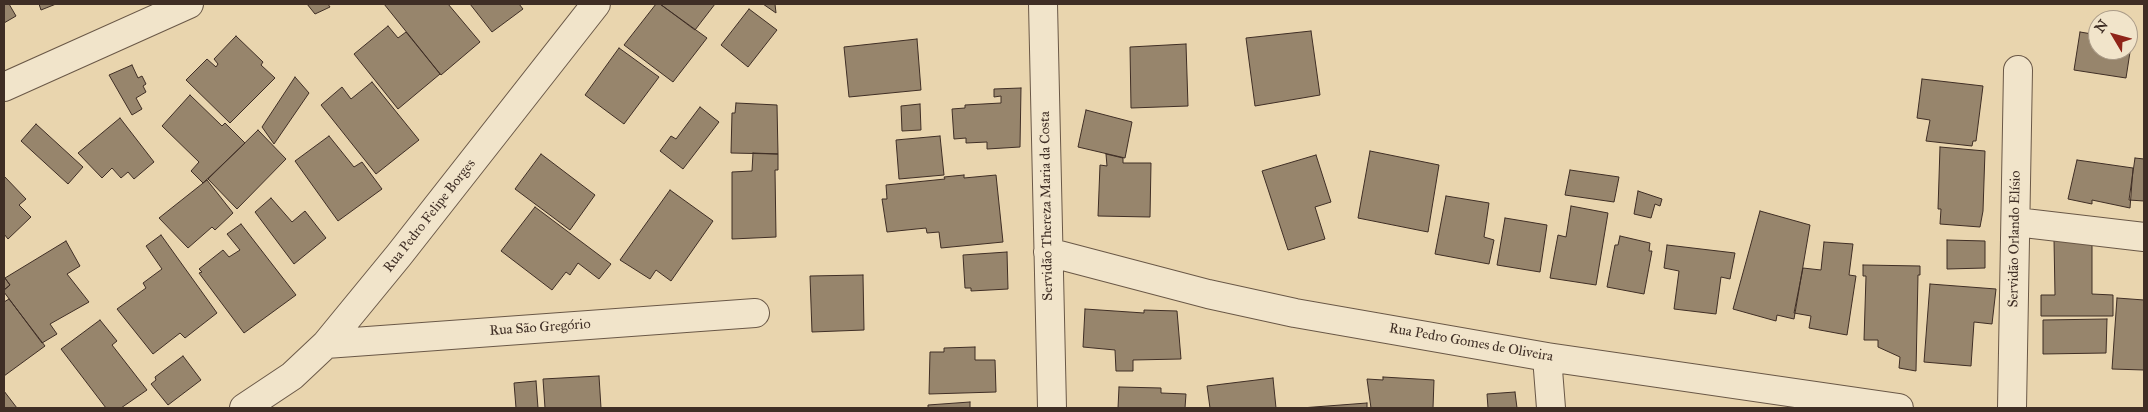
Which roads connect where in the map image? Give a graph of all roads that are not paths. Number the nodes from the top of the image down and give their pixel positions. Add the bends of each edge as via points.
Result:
1 (189, 4) edge
2 (596, 4) edge
3 (1050, 5) edge
4 (2018, 70) dead end
5 (4, 87) edge
6 (2016, 222) junction
7 (2144, 237) edge
8 (1048, 252) junction
9 (755, 313) dead end
10 (326, 344) junction
11 (1546, 357) junction
12 (244, 408) edge
13 (1052, 408) edge
14 (1551, 408) edge
15 (1899, 408) edge
16 (2012, 408) edge

1 - 5 street
2 - 10 street, Rua Pedro Felipe Borges
3 - 8 street, Servidão Thereza Maria da Costa
4 - 6 street, Servidão Orlando Elísio
6 - 7 street
6 - 16 street, Servidão Orlando Elísio
8 - 11 street, Rua Pedro Gomes de Oliveira via 1295,313
8 - 13 street, Servidão Thereza Maria da Costa
9 - 10 street, Rua São Gregório
10 - 12 street, Rua Pedro Felipe Borges via 292,376
11 - 14 street
11 - 15 street, Rua Pedro Gomes de Oliveira

